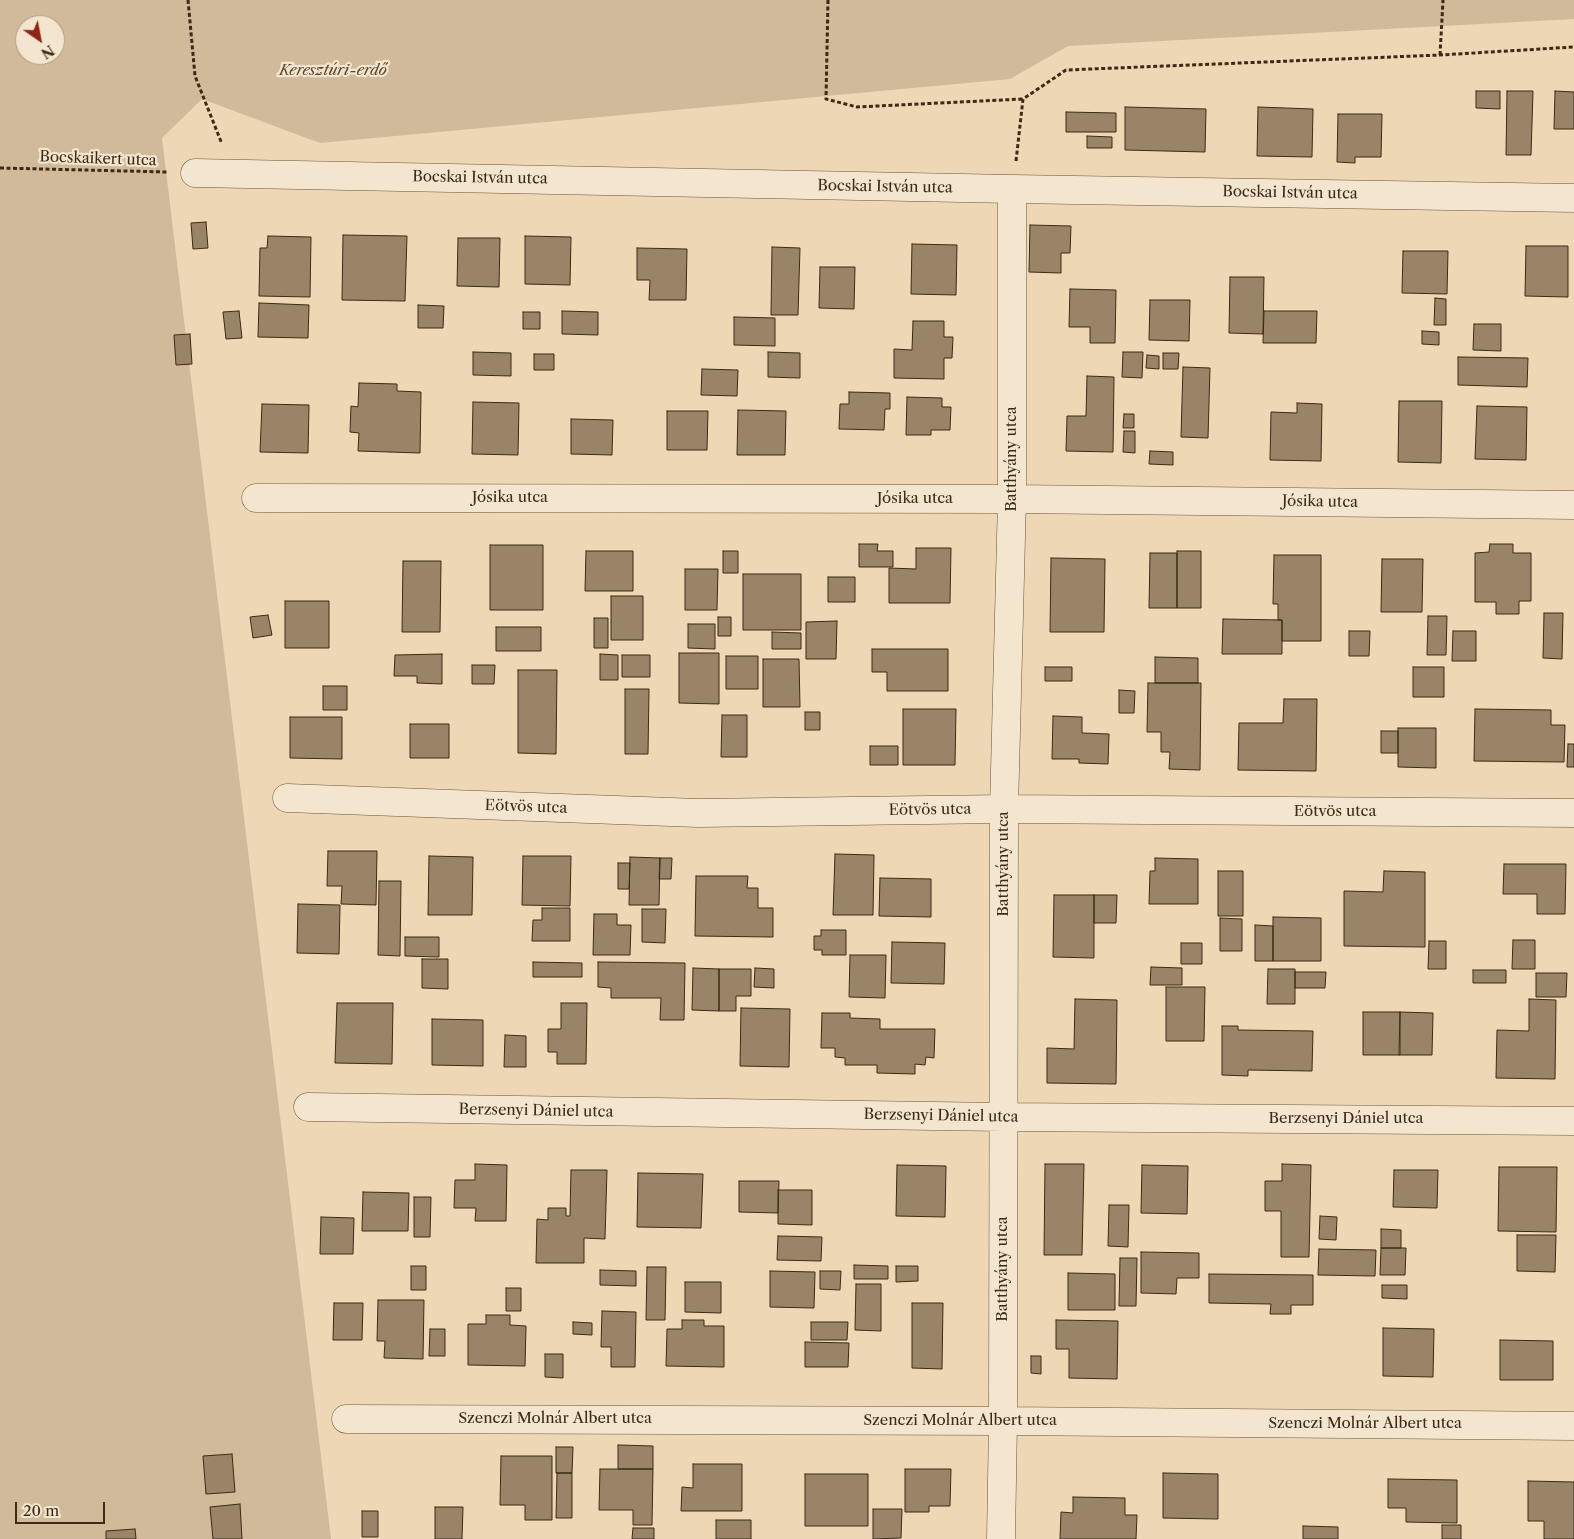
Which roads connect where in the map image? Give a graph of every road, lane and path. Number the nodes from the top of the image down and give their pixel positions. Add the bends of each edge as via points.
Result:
1 (188, 0) edge
2 (828, 0) edge
3 (1443, 0) edge
4 (1574, 47) edge
5 (1440, 56) junction
6 (1023, 99) junction
7 (0, 168) edge
8 (195, 173) joint
9 (237, 173) junction
10 (1012, 189) junction
11 (1574, 198) edge
12 (256, 498) dead end
13 (1012, 499) junction
14 (1574, 505) edge
15 (287, 798) dead end
16 (1004, 809) junction
17 (1574, 813) edge
18 (308, 1108) dead end
19 (1003, 1117) junction
20 (1574, 1121) edge
21 (346, 1419) dead end
22 (1003, 1421) junction
23 (1574, 1426) edge
24 (1001, 1539) edge

1 - 9 path via 195,76
2 - 6 path via 826,99 857,107
3 - 5 path
4 - 5 path
5 - 6 path via 1066,70
6 - 10 path
7 - 8 path, Bocskaikert utca
8 - 9 street, Bocskai István utca
9 - 10 street, Bocskai István utca
10 - 11 street, Bocskai István utca
10 - 13 street, Batthyány utca
12 - 13 street, Jósika utca
13 - 14 street, Jósika utca
13 - 16 street, Batthyány utca
15 - 16 street, Eötvös utca via 698,813
16 - 17 street, Eötvös utca
16 - 19 street, Batthyány utca
18 - 19 street, Berzsenyi Dániel utca
19 - 20 street, Berzsenyi Dániel utca
19 - 22 street, Batthyány utca
21 - 22 street, Szenczi Molnár Albert utca
22 - 23 street, Szenczi Molnár Albert utca
22 - 24 street, Batthyány utca

